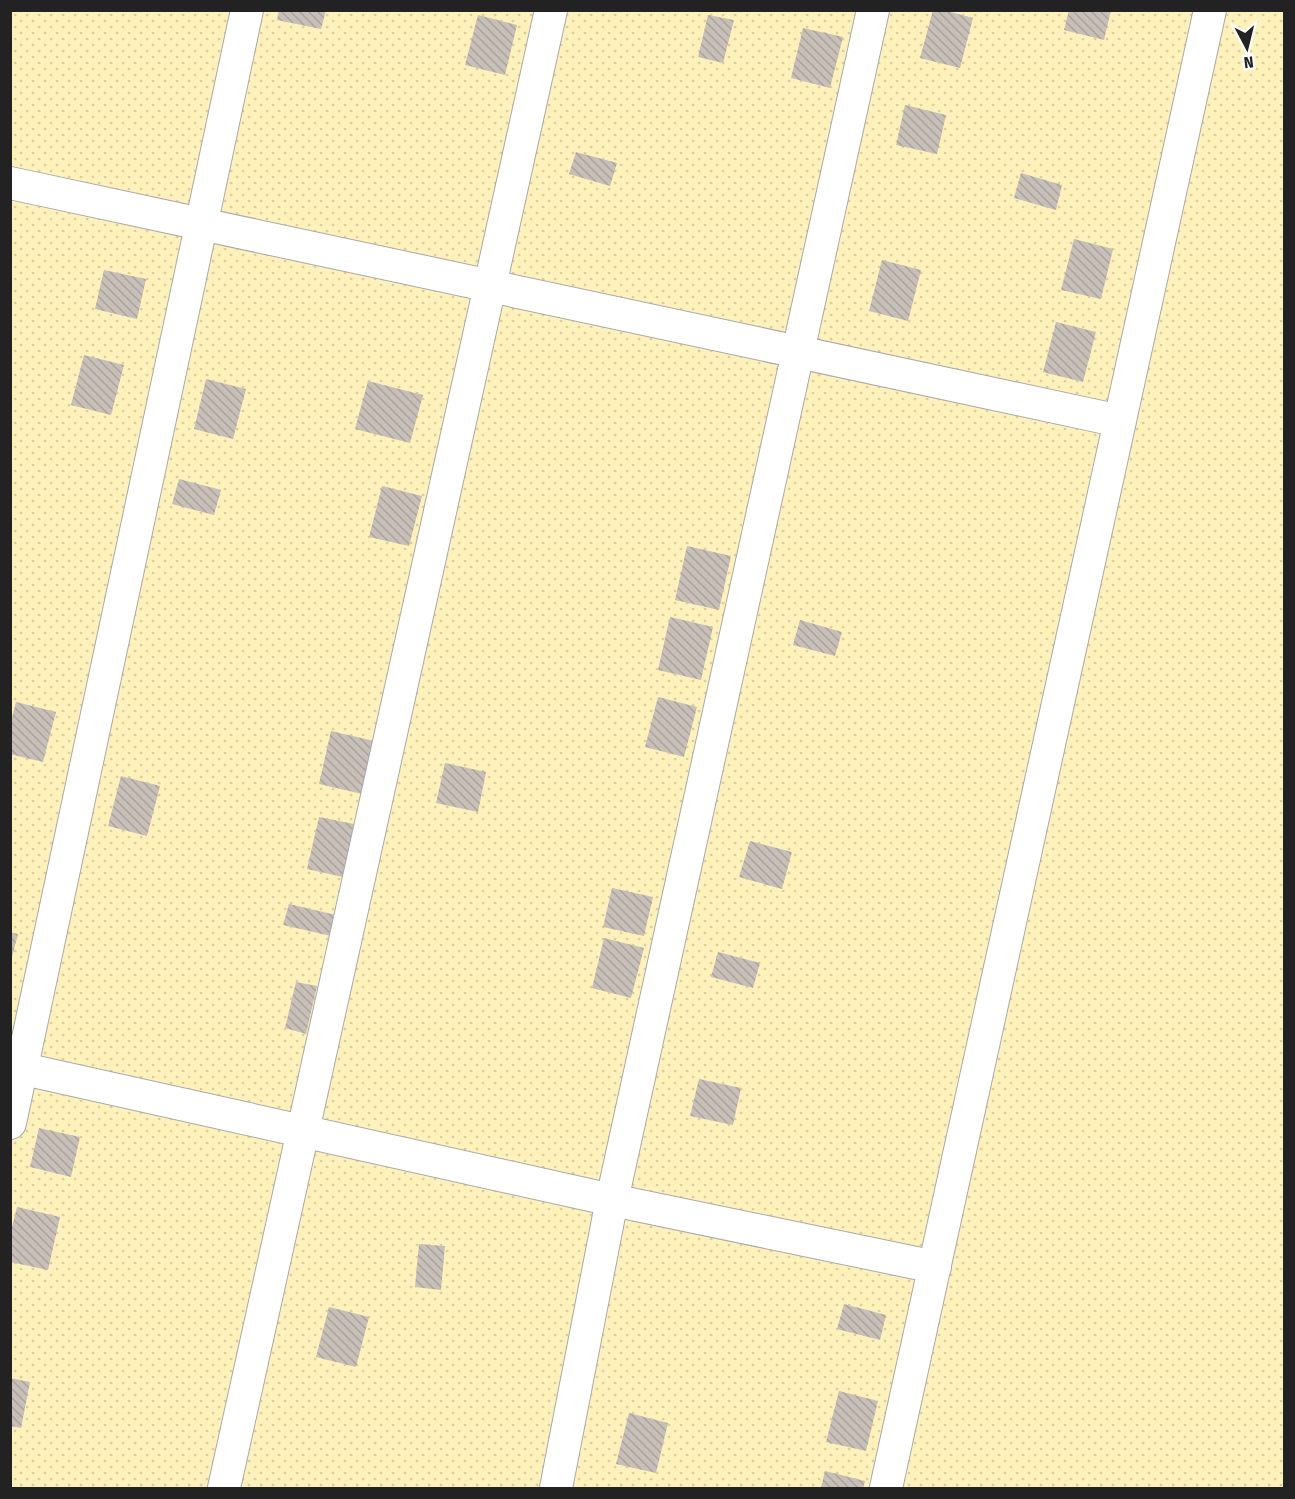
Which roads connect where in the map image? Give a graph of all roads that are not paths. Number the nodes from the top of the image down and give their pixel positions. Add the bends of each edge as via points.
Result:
1 (247, 10) edge
2 (551, 10) edge
3 (873, 10) edge
4 (1210, 10) edge
5 (10, 183) edge
6 (201, 224) junction
7 (490, 286) junction
8 (798, 351) junction
9 (1120, 421) junction
10 (16, 1068) edge
11 (10, 1123) edge
12 (303, 1132) junction
13 (612, 1200) junction
14 (934, 1267) junction
15 (224, 1488) edge
16 (556, 1488) edge
17 (886, 1488) edge

1 - 6 street
2 - 7 street
3 - 8 street
4 - 9 street
5 - 6 street
6 - 7 street
6 - 10 street
7 - 8 street
7 - 12 street
8 - 9 street
8 - 13 street
9 - 14 street
10 - 11 street
10 - 12 street
12 - 13 street
12 - 15 street
13 - 14 street
13 - 16 street
14 - 17 street

